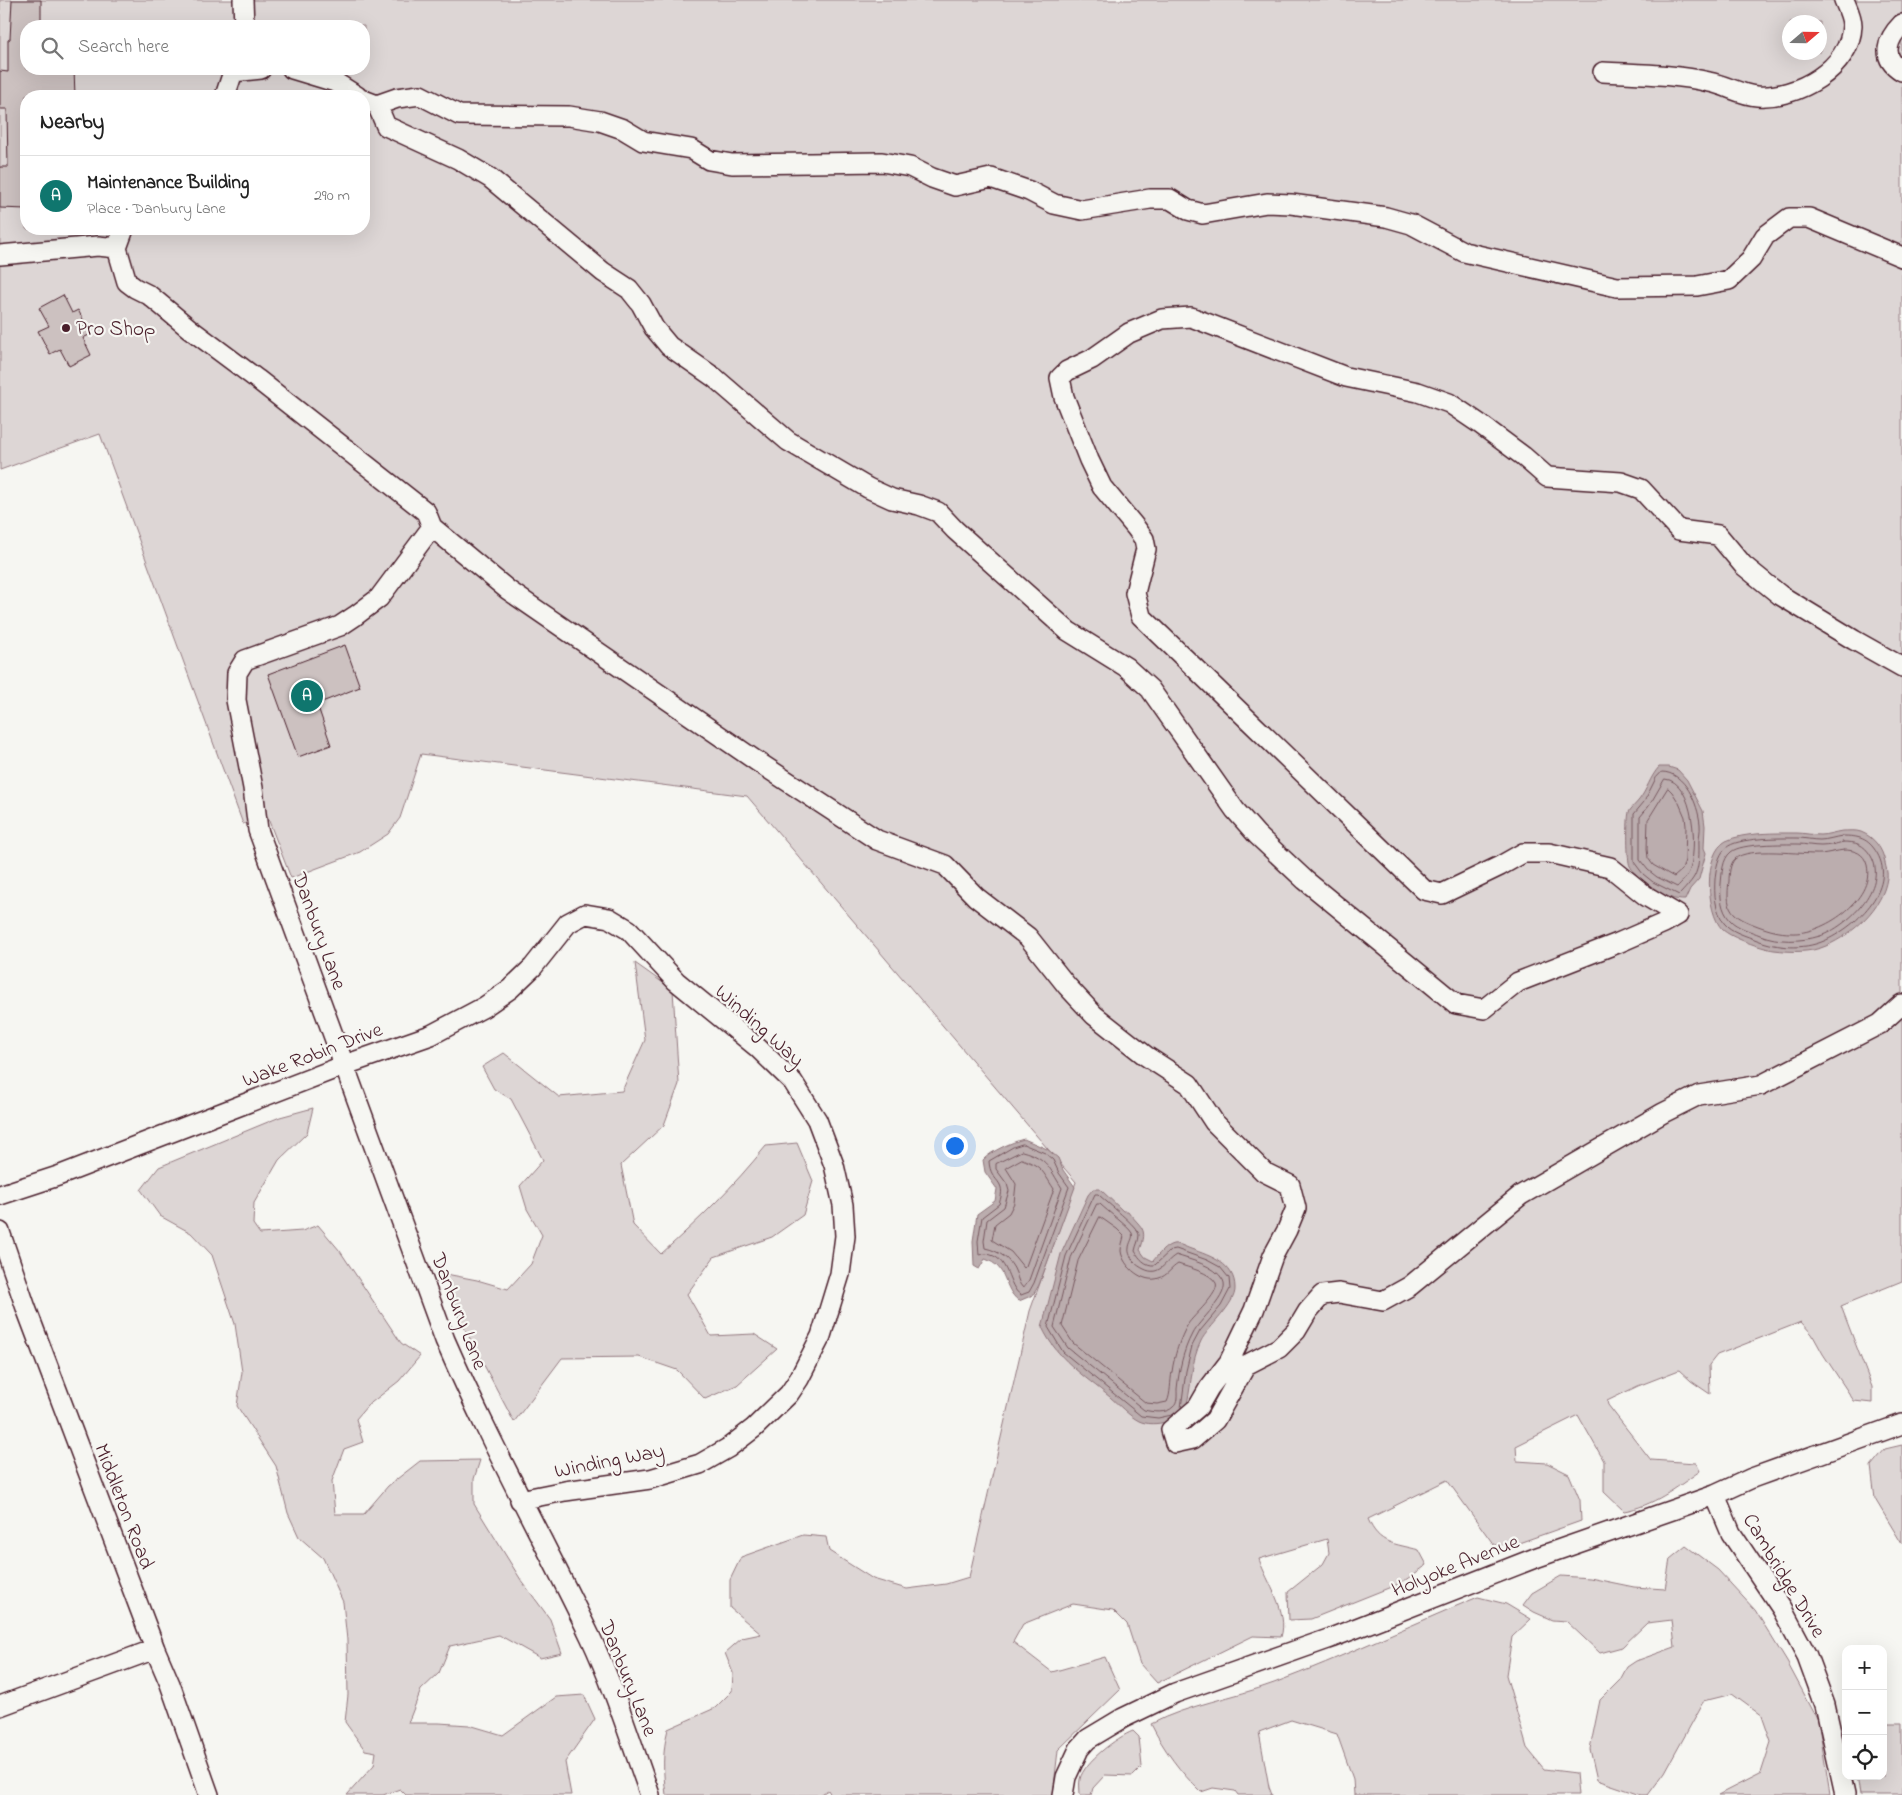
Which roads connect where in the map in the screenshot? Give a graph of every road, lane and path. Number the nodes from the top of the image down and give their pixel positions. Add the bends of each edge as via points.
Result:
1 (243, 0) edge
2 (1844, 0) edge
3 (244, 20) edge
4 (1902, 24) edge
5 (1902, 71) edge
6 (1603, 72) dead end
7 (231, 75) edge
8 (312, 75) edge
9 (227, 90) edge
10 (348, 90) edge
11 (371, 102) edge
12 (122, 235) edge
13 (117, 248) junction
14 (0, 255) edge
15 (1902, 257) edge
16 (432, 527) junction
17 (1902, 667) edge
18 (609, 918) joint
19 (1902, 1004) edge
20 (345, 1065) junction
21 (0, 1195) edge
22 (0, 1232) edge
23 (1902, 1424) edge
24 (1715, 1495) junction
25 (520, 1500) junction
26 (155, 1649) junction
27 (0, 1706) edge
28 (209, 1795) edge
29 (650, 1795) edge
30 (1063, 1795) edge
31 (1845, 1795) edge

1 - 3 street
2 - 6 street via 1852,24 1849,42 1828,72 1793,92 1756,96 1700,80
4 - 5 street via 1888,43 1888,58
7 - 9 street
8 - 10 street via 335,82
11 - 15 street via 420,95 459,115 569,116 600,121 644,141 691,149 709,160 732,164 882,162 910,167 955,186 992,178 1054,204 1082,210 1170,199 1188,210 1203,214 1267,203 1386,217 1411,224 1464,252 1617,286 1697,286 1729,280 1751,259 1765,236 1789,218 1809,218
11 - 17 street via 386,126 450,155 490,178 603,272 630,289 669,346 715,378 788,440 868,488 892,499 919,504 938,512 1068,631 1126,667 1150,688 1235,810 1257,835 1305,880 1456,1004 1484,1009 1518,982 1664,924 1678,915 1646,896 1610,867 1549,853 1523,852 1442,894 1424,890 1141,616 1135,593 1146,550 1144,539 1102,487 1089,460 1064,397 1060,378 1067,371 1129,333 1162,319 1191,317 1346,377 1418,392 1449,403 1488,429 1547,477 1621,482 1641,489 1679,530 1718,535 1743,565 1780,594
12 - 13 street
13 - 14 street via 98,246
13 - 16 street via 127,282 149,295 426,512
16 - 19 street via 508,590 876,840 945,865 976,897 1028,937 1094,1015 1146,1056 1189,1084 1214,1122 1264,1172 1290,1185 1296,1208 1273,1256 1254,1310 1229,1362 1198,1408 1171,1430 1175,1443 1192,1439 1215,1420 1246,1365 1278,1348 1296,1331 1322,1295 1339,1293 1383,1301 1410,1286 1521,1195 1663,1113 1699,1095 1762,1085 1880,1024
16 - 20 street, Danbury Lane via 379,598 340,626 245,660 237,672 236,700 258,830
18 - 20 street, Wake Robin Drive via 585,914 568,923 533,967 484,1007 430,1035
18 - 25 street, Winding Way via 630,930 676,981 758,1048 793,1082 817,1120 834,1165 843,1204 845,1236 840,1274 821,1336 799,1379 754,1428 728,1448 700,1464 650,1479
20 - 21 street, Wake Robin Drive via 58,1176
20 - 25 street, Danbury Lane via 445,1340
22 - 26 street, Middleton Road
23 - 24 street, Holyoke Avenue via 1752,1478
24 - 30 street, Holyoke Avenue via 1535,1558 1331,1638 1175,1693 1088,1739 1066,1777
24 - 31 street, Cambridge Drive via 1731,1534 1782,1610 1807,1656 1825,1705
25 - 29 street, Danbury Lane via 609,1680
26 - 27 street
26 - 28 street, Middleton Road

